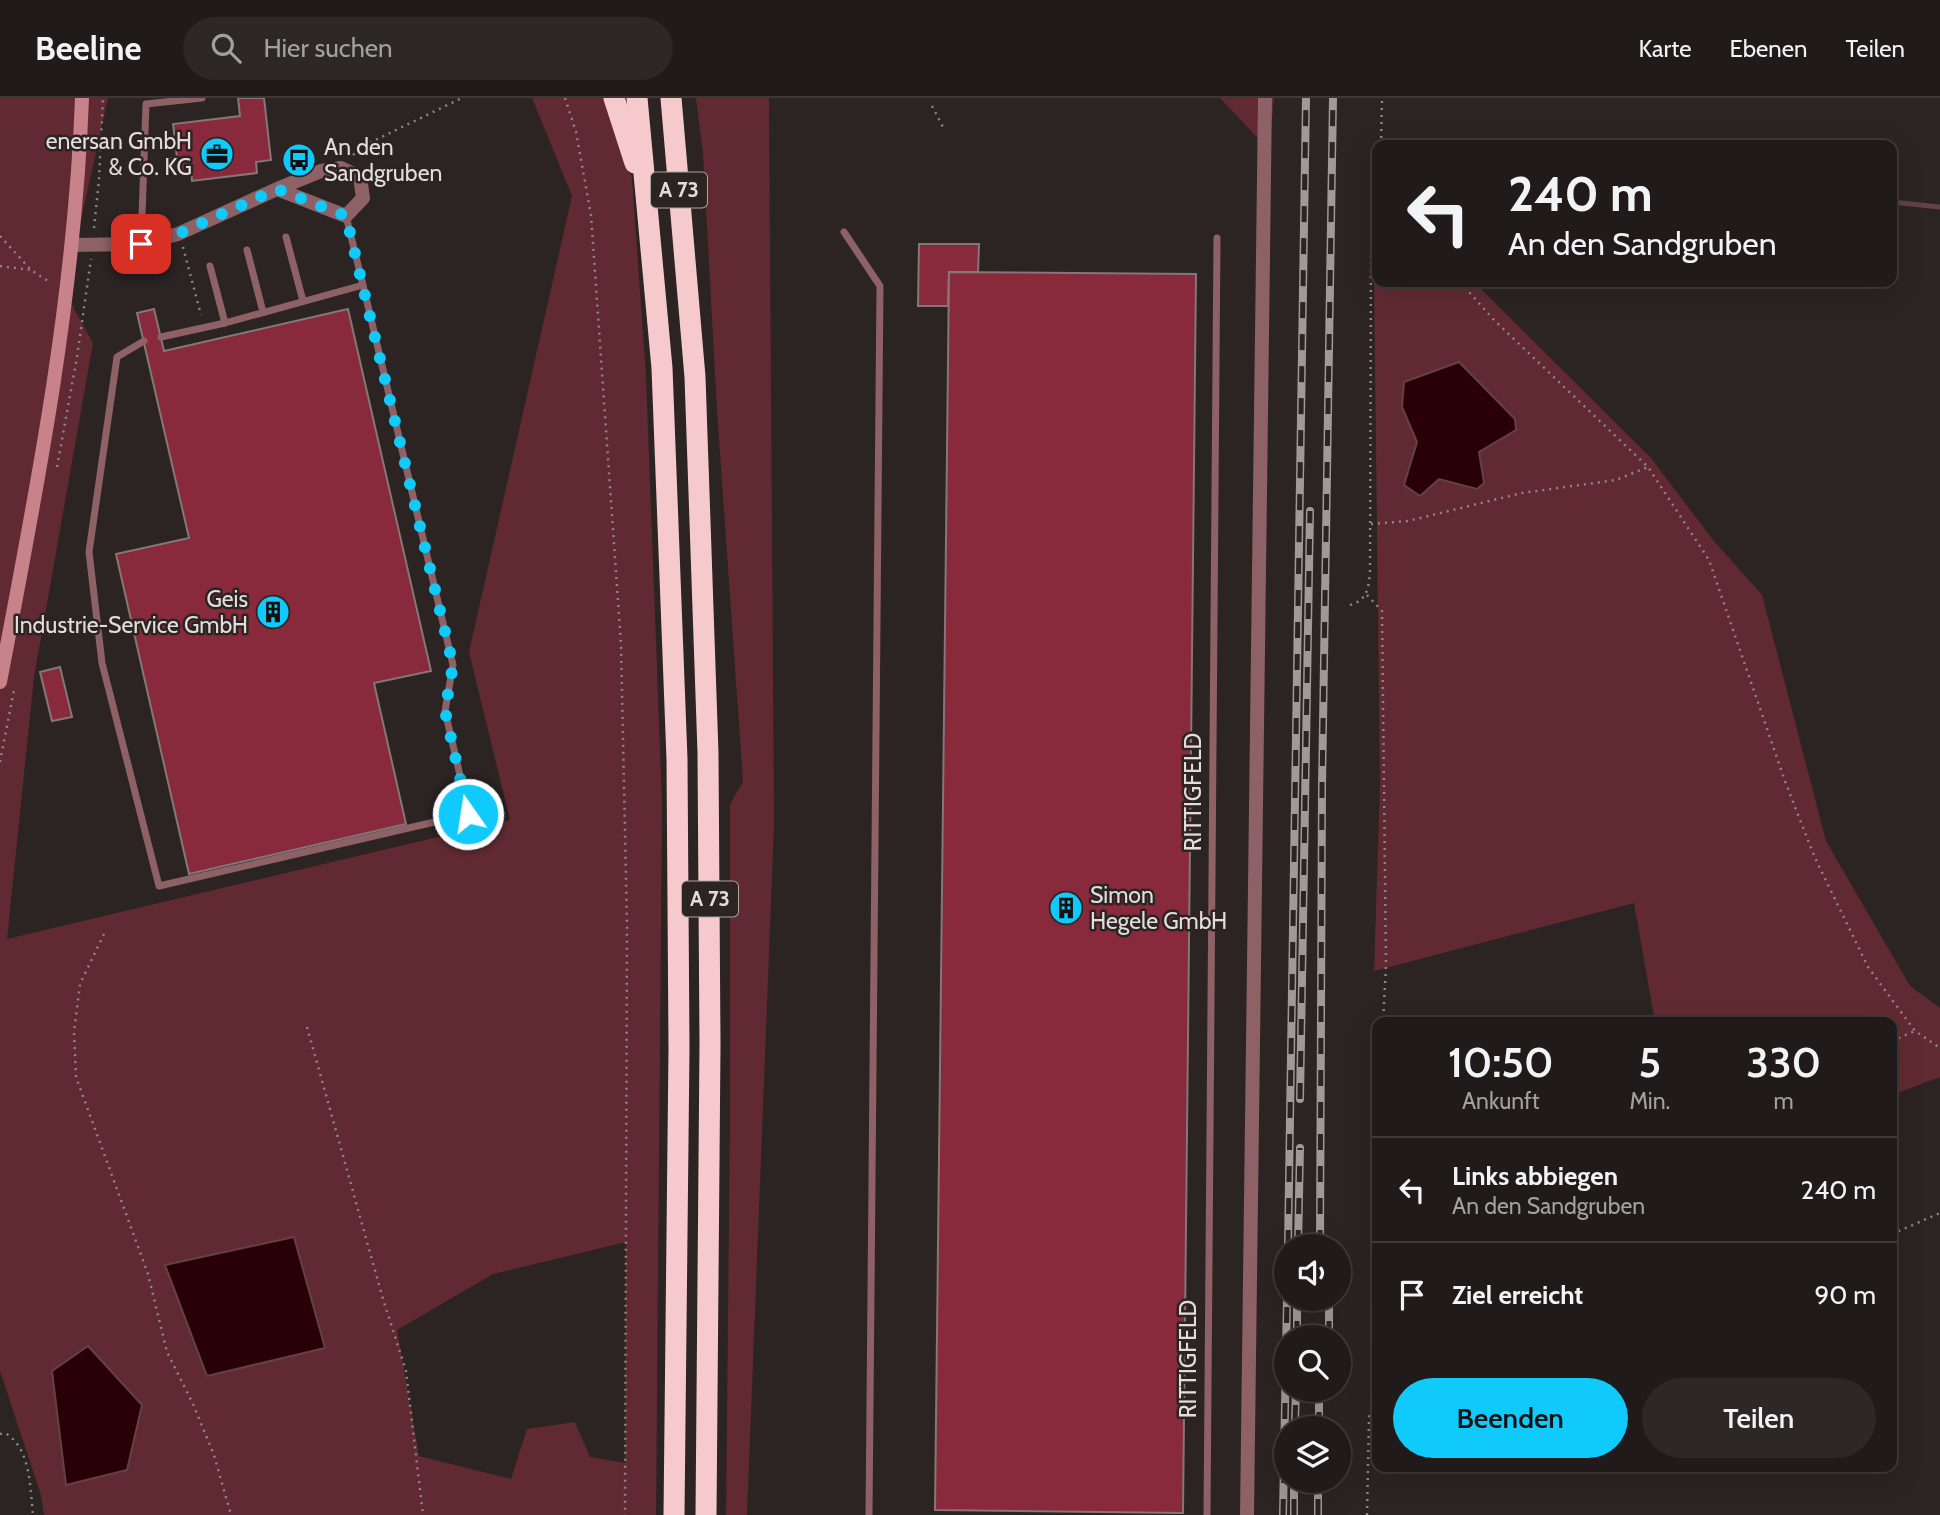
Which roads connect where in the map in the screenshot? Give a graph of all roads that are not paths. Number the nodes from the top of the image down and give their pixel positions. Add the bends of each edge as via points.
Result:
1 (82, 98) edge
2 (202, 98) edge
3 (614, 98) edge
4 (638, 98) edge
5 (671, 98) edge
6 (1265, 98) edge
7 (277, 189) junction
8 (647, 202) junction
9 (346, 216) junction
10 (844, 232) dead end
11 (286, 237) dead end
12 (1217, 238) dead end
13 (141, 244) junction
14 (72, 245) junction
15 (247, 250) dead end
16 (210, 266) dead end
17 (363, 285) junction
18 (303, 301) junction
19 (263, 312) junction
20 (225, 323) junction
21 (161, 337) dead end
22 (144, 341) dead end
23 (0, 682) edge
24 (674, 1515) edge
25 (706, 1515) edge
26 (869, 1515) edge
27 (1207, 1515) edge
28 (1247, 1515) edge

1 - 14 main road
2 - 13 lane via 146,104
3 - 8 highway
4 - 8 highway, A 73
5 - 25 highway, A 73 via 695,377 708,753
6 - 28 street
7 - 9 street
7 - 9 street via 341,168 360,177 363,198
7 - 13 street via 178,234
8 - 24 highway, A 73 via 662,368 677,759
9 - 17 lane
10 - 26 lane via 880,286
11 - 18 lane
12 - 27 lane, RITTIGFELD
13 - 14 street
14 - 23 main road via 47,428
15 - 19 lane
16 - 20 lane
17 - 18 lane
17 - 22 lane via 453,665 445,711 468,814 159,886 102,663 89,552 117,357
18 - 19 lane
19 - 20 lane
20 - 21 lane

